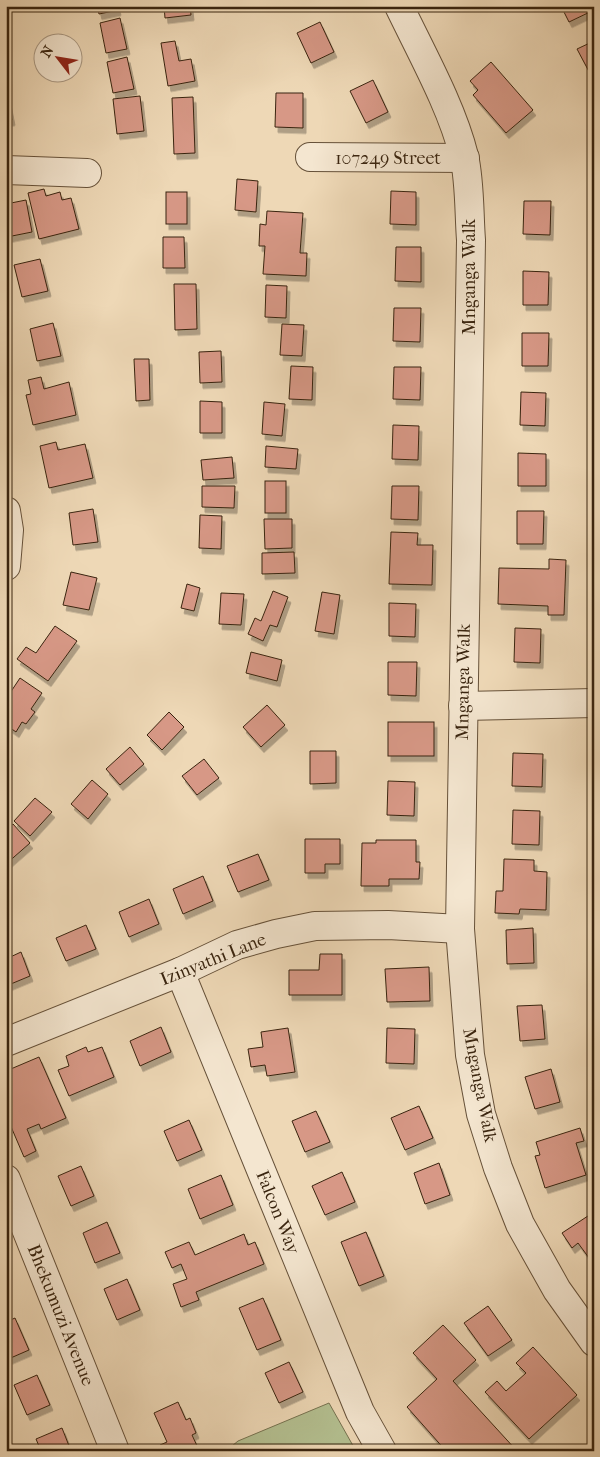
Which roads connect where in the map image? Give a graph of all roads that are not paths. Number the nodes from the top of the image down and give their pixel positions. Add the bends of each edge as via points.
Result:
1 (399, 6) edge
2 (310, 157) dead end
3 (465, 158) junction
4 (6, 170) edge
5 (87, 173) dead end
6 (6, 511) edge
7 (6, 566) edge
8 (594, 703) edge
9 (463, 706) junction
10 (460, 929) junction
11 (180, 972) junction
12 (6, 1042) edge
13 (6, 1179) edge
14 (594, 1342) edge
15 (116, 1451) edge
16 (382, 1451) edge

1 - 3 street, Mnganga Walk via 443,98
2 - 3 street, 107249 Street
3 - 9 street, Mnganga Walk via 471,240
4 - 5 street
6 - 7 street via 9,530
8 - 9 street
9 - 10 street, Mnganga Walk
10 - 11 street, Izinyathi Lane via 388,925 315,926 237,945
10 - 14 street, Mnganga Walk via 470,1054 481,1114 498,1168 520,1224 557,1290
11 - 12 street, Izinyathi Lane
11 - 16 street, Falcon Way via 360,1412
13 - 15 street, Bhekumuzi Avenue

